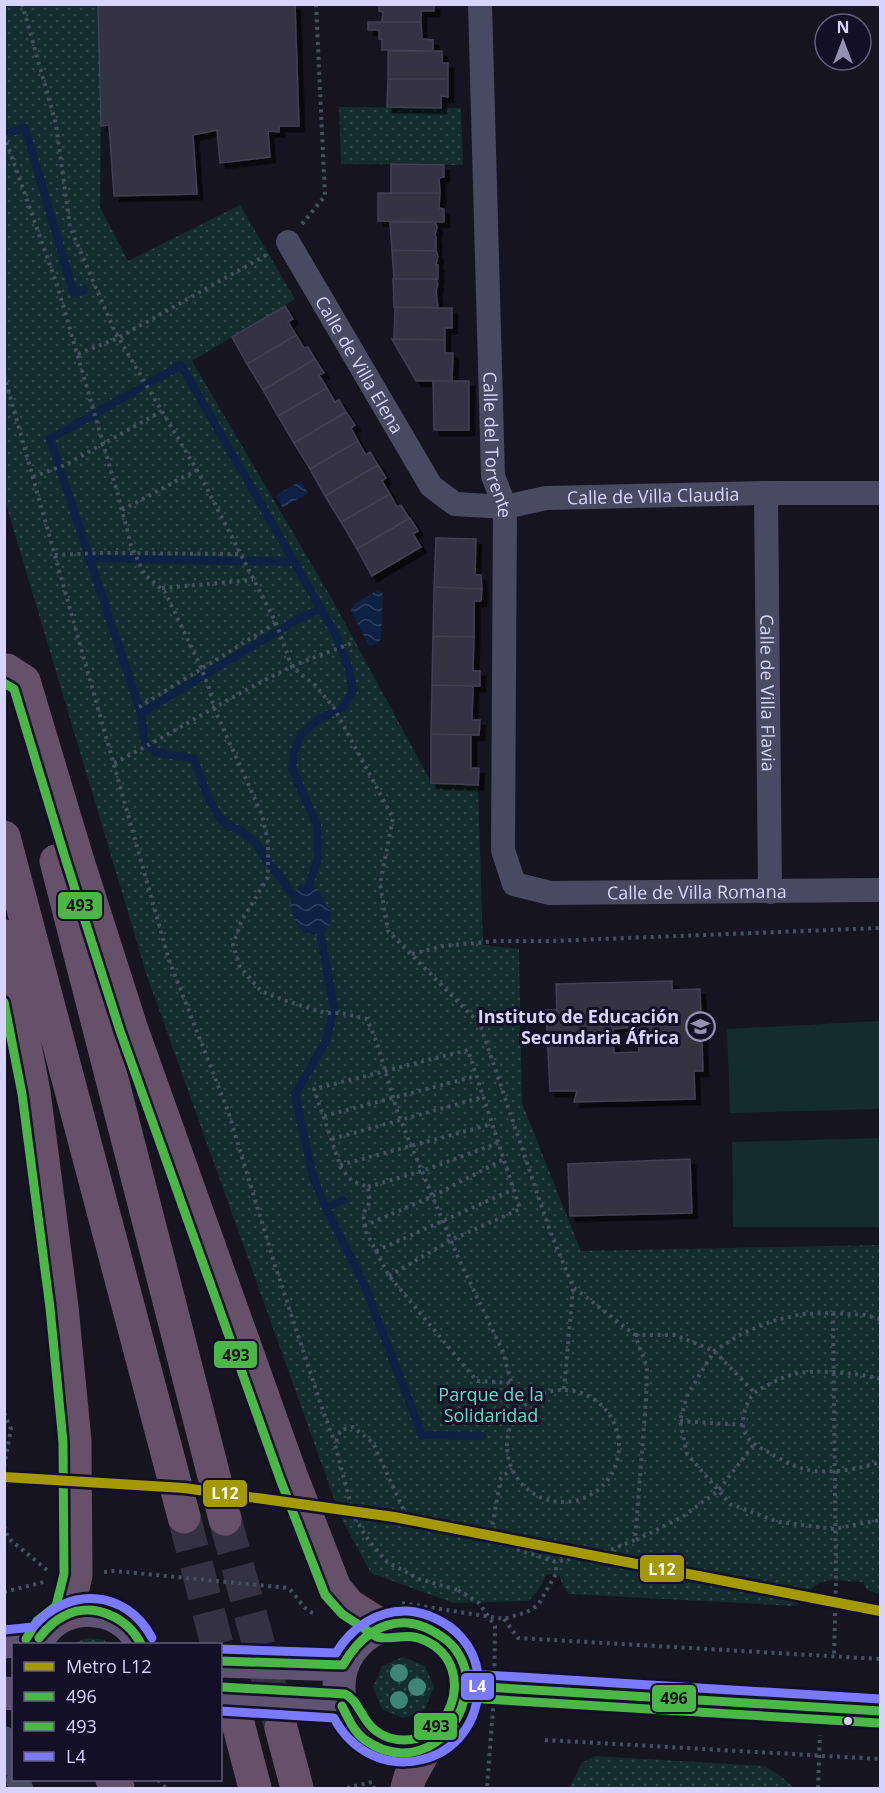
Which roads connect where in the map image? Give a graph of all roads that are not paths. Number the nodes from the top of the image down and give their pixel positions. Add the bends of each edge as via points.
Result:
1 (480, 4) edge
2 (288, 242) road end
3 (431, 486) joint
4 (766, 493) junction
5 (880, 493) edge
6 (505, 507) junction
7 (6, 664) edge
8 (4, 837) edge
9 (514, 884) joint
10 (880, 890) edge
11 (770, 892) junction
12 (4, 936) edge
13 (184, 1516) tunnel mouth
14 (225, 1519) tunnel mouth
15 (68, 1614) junction
16 (390, 1614) junction
17 (38, 1641) edge
18 (4, 1642) edge
19 (141, 1643) edge
20 (222, 1660) edge
21 (343, 1665) junction
22 (468, 1686) junction
23 (342, 1706) junction
24 (229, 1711) edge
25 (880, 1711) edge
26 (281, 1728) tunnel mouth
27 (4, 1738) edge
28 (426, 1748) junction
29 (12, 1760) edge
30 (255, 1788) edge
31 (297, 1788) edge
32 (407, 1788) edge

1 - 6 street, Calle del Torrente via 493,476
2 - 3 street, Calle de Villa Elena
3 - 6 street, Calle de Villa Claudia via 455,504
4 - 5 street, Calle de Villa Claudia
4 - 6 street, Calle de Villa Claudia via 546,498
4 - 11 street, Calle de Villa Flavia
6 - 9 street, Calle del Torrente via 503,850
7 - 14 highway
7 - 16 highway via 24,681 131,1027 335,1588 349,1605
8 - 13 highway
9 - 11 street, Calle de Villa Romana via 550,893
10 - 11 street, Calle de Villa Romana
12 - 15 highway via 34,1092 75,1441
15 - 17 main road via 51,1623
15 - 19 main road via 88,1610 108,1613 126,1623
16 - 21 main road via 352,1648
16 - 22 main road via 406,1623 430,1628 450,1642 463,1662
17 - 18 main road
20 - 21 main road
21 - 23 main road via 338,1686
22 - 25 main road
22 - 28 main road via 457,1724 444,1738
23 - 24 main road
23 - 28 main road via 351,1725 366,1740 385,1749 406,1752
24 - 30 highway
26 - 31 highway
27 - 29 street
28 - 32 highway

